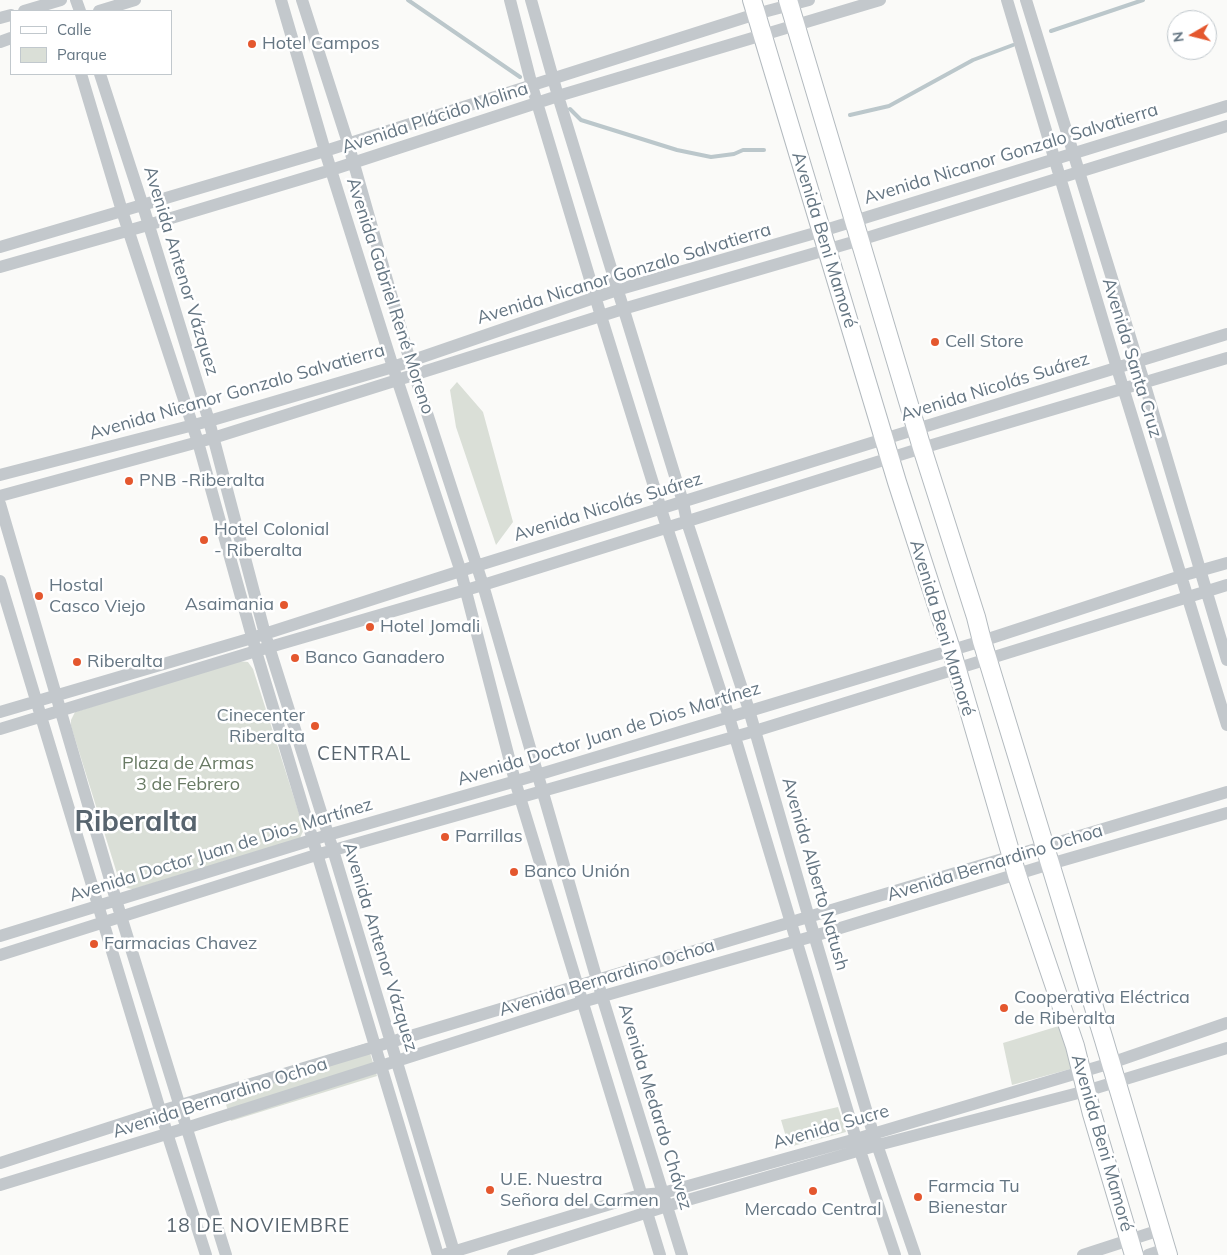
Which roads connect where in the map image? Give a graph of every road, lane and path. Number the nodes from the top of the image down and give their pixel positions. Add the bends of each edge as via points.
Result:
1 (60, 0) edge
2 (135, 0) edge
3 (281, 0) edge
4 (302, 0) edge
5 (510, 0) edge
6 (531, 0) edge
7 (809, 0) edge
8 (880, 0) edge
9 (1007, 0) edge
10 (1026, 0) edge
11 (789, 2) edge
12 (754, 7) edge
13 (27, 10) edge
14 (102, 10) edge
15 (795, 25) junction
16 (761, 35) junction
17 (81, 75) edge
18 (100, 75) edge
19 (553, 78) junction
20 (532, 86) junction
21 (558, 96) junction
22 (538, 104) junction
23 (1227, 106) edge
24 (1227, 126) edge
25 (348, 143) junction
26 (325, 151) junction
27 (1073, 153) junction
28 (1054, 160) junction
29 (353, 162) junction
30 (331, 170) junction
31 (1079, 172) junction
32 (1060, 178) junction
33 (143, 206) junction
34 (122, 211) junction
35 (854, 220) junction
36 (148, 225) junction
37 (128, 230) junction
38 (822, 231) junction
39 (860, 240) junction
40 (0, 247) edge
41 (828, 249) junction
42 (0, 267) edge
43 (617, 290) junction
44 (596, 297) junction
45 (623, 309) junction
46 (602, 316) junction
47 (1227, 334) edge
48 (1227, 358) edge
49 (410, 361) junction
50 (1138, 361) junction
51 (393, 367) junction
52 (1116, 368) junction
53 (416, 374) junction
54 (398, 380) junction
55 (1144, 382) junction
56 (1123, 389) junction
57 (209, 421) junction
58 (193, 425) junction
59 (916, 430) junction
60 (213, 438) junction
61 (884, 439) junction
62 (198, 442) junction
63 (922, 448) junction
64 (890, 458) junction
65 (0, 475) edge
66 (0, 496) edge
67 (683, 502) junction
68 (0, 504) edge
69 (661, 509) junction
70 (687, 522) junction
71 (667, 527) junction
72 (1227, 563) edge
73 (476, 566) junction
74 (1200, 571) junction
75 (461, 572) junction
76 (1181, 576) junction
77 (0, 581) edge
78 (483, 585) junction
79 (1227, 585) edge
80 (466, 590) junction
81 (1206, 592) junction
82 (1188, 596) junction
83 (266, 634) junction
84 (982, 641) junction
85 (254, 644) junction
86 (270, 647) junction
87 (951, 649) junction
88 (987, 658) junction
89 (1227, 660) edge
90 (956, 669) junction
91 (57, 695) junction
92 (36, 701) junction
93 (61, 710) junction
94 (749, 710) junction
95 (0, 712) edge
96 (40, 716) junction
97 (729, 717) junction
98 (1227, 725) edge
99 (0, 729) edge
100 (755, 731) junction
101 (736, 736) junction
102 (537, 775) junction
103 (515, 781) junction
104 (542, 792) junction
105 (1227, 792) edge
106 (520, 798) junction
107 (1227, 814) edge
108 (328, 835) junction
109 (312, 840) junction
110 (1045, 846) junction
111 (333, 850) junction
112 (316, 855) junction
113 (1011, 855) junction
114 (1050, 864) junction
115 (1017, 875) junction
116 (116, 900) junction
117 (99, 906) junction
118 (122, 916) junction
119 (809, 918) junction
120 (104, 922) junction
121 (792, 922) junction
122 (0, 936) edge
123 (814, 936) junction
124 (797, 940) junction
125 (0, 955) edge
126 (597, 980) junction
127 (577, 986) junction
128 (602, 996) junction
129 (582, 1002) junction
130 (1227, 1023) edge
131 (391, 1042) junction
132 (375, 1047) junction
133 (1227, 1048) edge
134 (397, 1061) junction
135 (1111, 1063) junction
136 (380, 1065) junction
137 (1082, 1071) junction
138 (1116, 1083) junction
139 (1086, 1091) junction
140 (181, 1106) junction
141 (161, 1112) junction
142 (186, 1128) junction
143 (168, 1133) junction
144 (873, 1133) junction
145 (858, 1145) junction
146 (878, 1145) junction
147 (0, 1163) edge
148 (0, 1185) edge
149 (664, 1193) junction
150 (640, 1195) junction
151 (667, 1206) junction
152 (646, 1213) junction
153 (1160, 1230) junction
154 (1132, 1248) edge
155 (1167, 1252) edge
156 (451, 1254) edge
157 (206, 1255) edge
158 (226, 1255) edge
159 (438, 1255) edge
160 (513, 1255) edge
161 (660, 1255) edge
162 (682, 1255) edge
163 (895, 1255) edge
164 (915, 1255) edge
165 (1083, 1255) edge
166 (1148, 1255) edge

1 - 13 street
2 - 14 street
3 - 26 street, Avenida Gabriel René Moreno
4 - 25 street, Avenida Gabriel René Moreno
5 - 20 street, Avenida Alberto Natush
6 - 19 street, Avenida Alberto Natush
7 - 11 street, Avenida Plácido Molina
8 - 15 street, Avenida Plácido Molina
9 - 28 street, Avenida Santa Cruz
10 - 27 street, Avenida Santa Cruz
11 - 12 street, Avenida Plácido Molina
11 - 15 street, Avenida Beni Mamoré
12 - 16 street, Avenida Beni Mamoré
12 - 19 street, Avenida Plácido Molina
15 - 16 street, Avenida Plácido Molina
15 - 35 street, Avenida Beni Mamoré
16 - 21 street, Avenida Plácido Molina
16 - 38 street, Avenida Beni Mamoré
17 - 34 street, Avenida Antenor Vázquez
18 - 33 street, Avenida Antenor Vázquez
19 - 20 street, Avenida Plácido Molina
19 - 21 street, Avenida Alberto Natush
20 - 22 street, Avenida Alberto Natush
20 - 25 street, Avenida Plácido Molina
21 - 22 street, Avenida Plácido Molina
21 - 43 street, Avenida Alberto Natush
22 - 29 street, Avenida Plácido Molina
22 - 44 street, Avenida Alberto Natush
23 - 27 street, Avenida Nicanor Gonzalo Salvatierra
24 - 31 street, Avenida Nicanor Gonzalo Salvatierra
25 - 26 street, Avenida Plácido Molina
25 - 29 street, Avenida Gabriel René Moreno
26 - 30 street, Avenida Gabriel René Moreno
26 - 33 street, Avenida Plácido Molina
27 - 28 street, Avenida Nicanor Gonzalo Salvatierra
27 - 31 street, Avenida Santa Cruz
28 - 32 street, Avenida Santa Cruz
28 - 35 street, Avenida Nicanor Gonzalo Salvatierra
29 - 30 street, Avenida Plácido Molina
29 - 49 street, Avenida Gabriel René Moreno
30 - 36 street, Avenida Plácido Molina
30 - 51 street, Avenida Gabriel René Moreno
31 - 32 street, Avenida Nicanor Gonzalo Salvatierra
31 - 50 street, Avenida Santa Cruz
32 - 39 street, Avenida Nicanor Gonzalo Salvatierra
32 - 52 street, Avenida Santa Cruz
33 - 34 street, Avenida Plácido Molina
33 - 36 street, Avenida Antenor Vázquez
34 - 37 street, Avenida Antenor Vázquez
34 - 40 street, Avenida Plácido Molina
35 - 38 street, Avenida Nicanor Gonzalo Salvatierra
35 - 39 street, Avenida Beni Mamoré
36 - 37 street, Avenida Plácido Molina
36 - 57 street, Avenida Antenor Vázquez
37 - 42 street, Avenida Plácido Molina
37 - 58 street, Avenida Antenor Vázquez
38 - 41 street, Avenida Beni Mamoré
38 - 43 street, Avenida Nicanor Gonzalo Salvatierra
39 - 41 street, Avenida Nicanor Gonzalo Salvatierra
39 - 59 street, Avenida Beni Mamoré
41 - 45 street, Avenida Nicanor Gonzalo Salvatierra
41 - 61 street, Avenida Beni Mamoré
43 - 44 street, Avenida Nicanor Gonzalo Salvatierra
43 - 45 street, Avenida Alberto Natush
44 - 46 street, Avenida Alberto Natush
44 - 49 street, Avenida Nicanor Gonzalo Salvatierra
45 - 46 street, Avenida Nicanor Gonzalo Salvatierra
45 - 67 street, Avenida Alberto Natush
46 - 53 street, Avenida Nicanor Gonzalo Salvatierra
46 - 69 street, Avenida Alberto Natush
47 - 50 street, Avenida Nicolás Suárez
48 - 55 street, Avenida Nicolás Suárez
49 - 51 street, Avenida Nicanor Gonzalo Salvatierra
49 - 53 street, Avenida Gabriel René Moreno
50 - 52 street, Avenida Nicolás Suárez
50 - 55 street, Avenida Santa Cruz
51 - 54 street, Avenida Gabriel René Moreno
51 - 57 street, Avenida Nicanor Gonzalo Salvatierra
52 - 56 street, Avenida Santa Cruz
52 - 59 street, Avenida Nicolás Suárez
53 - 54 street, Avenida Nicanor Gonzalo Salvatierra
53 - 73 street, Avenida Gabriel René Moreno
54 - 60 street, Avenida Nicanor Gonzalo Salvatierra
54 - 75 street, Avenida Gabriel René Moreno
55 - 56 street, Avenida Nicolás Suárez
55 - 74 street, Avenida Santa Cruz
56 - 63 street, Avenida Nicolás Suárez
56 - 76 street, Avenida Santa Cruz
57 - 58 street, Avenida Nicanor Gonzalo Salvatierra
57 - 60 street, Avenida Antenor Vázquez
58 - 62 street, Avenida Antenor Vázquez
58 - 65 street, Avenida Nicanor Gonzalo Salvatierra
59 - 61 street, Avenida Nicolás Suárez
59 - 63 street, Avenida Beni Mamoré
60 - 62 street, Avenida Nicanor Gonzalo Salvatierra
60 - 83 street, Avenida Antenor Vázquez
61 - 64 street, Avenida Beni Mamoré
61 - 67 street, Avenida Nicolás Suárez
62 - 66 street, Avenida Nicanor Gonzalo Salvatierra
62 - 85 street, Avenida Antenor Vázquez
63 - 64 street, Avenida Nicolás Suárez
63 - 84 street, Avenida Beni Mamoré
64 - 70 street, Avenida Nicolás Suárez
64 - 87 street, Avenida Beni Mamoré
67 - 69 street, Avenida Nicolás Suárez
67 - 70 street, Avenida Alberto Natush
68 - 91 street
69 - 71 street, Avenida Alberto Natush
69 - 73 street, Avenida Nicolás Suárez
70 - 71 street, Avenida Nicolás Suárez
70 - 94 street, Avenida Alberto Natush
71 - 78 street, Avenida Nicolás Suárez
71 - 97 street, Avenida Alberto Natush
72 - 74 street, Avenida Doctor Juan de Dios Martínez
73 - 75 street, Avenida Nicolás Suárez
73 - 78 street, Avenida Medardo Chávez
74 - 76 street, Avenida Doctor Juan de Dios Martínez
74 - 81 street, Avenida Santa Cruz
75 - 80 street
75 - 83 street, Avenida Nicolás Suárez
76 - 82 street, Avenida Santa Cruz
76 - 84 street, Avenida Doctor Juan de Dios Martínez
77 - 92 street
78 - 80 street, Avenida Nicolás Suárez
78 - 102 street, Avenida Medardo Chávez
79 - 81 street, Avenida Doctor Juan de Dios Martínez
80 - 86 street, Avenida Nicolás Suárez
80 - 103 street
81 - 82 street, Avenida Doctor Juan de Dios Martínez
81 - 89 street, Avenida Santa Cruz
82 - 88 street, Avenida Doctor Juan de Dios Martínez
82 - 98 street, Avenida Santa Cruz
83 - 85 street, Avenida Nicolás Suárez
83 - 86 street, Avenida Antenor Vázquez
84 - 87 street, Avenida Doctor Juan de Dios Martínez
84 - 88 street, Avenida Beni Mamoré
85 - 86 street, Avenida Nicolás Suárez
85 - 91 street, Avenida Nicolás Suárez
85 - 93 street, Avenida Nicolás Suárez
85 - 109 street, Avenida Antenor Vázquez
86 - 108 street, Avenida Antenor Vázquez
87 - 90 street, Avenida Beni Mamoré
87 - 94 street, Avenida Doctor Juan de Dios Martínez
88 - 90 street, Avenida Doctor Juan de Dios Martínez
88 - 110 street, Avenida Beni Mamoré
90 - 100 street, Avenida Doctor Juan de Dios Martínez
90 - 113 street, Avenida Beni Mamoré
91 - 92 street, Avenida Nicolás Suárez
91 - 93 street
92 - 95 street, Avenida Nicolás Suárez
92 - 96 street
93 - 96 street, Avenida Nicolás Suárez
93 - 116 street
94 - 97 street, Avenida Doctor Juan de Dios Martínez
94 - 100 street, Avenida Alberto Natush
96 - 99 street, Avenida Nicolás Suárez
96 - 117 street
97 - 101 street, Avenida Alberto Natush
97 - 102 street, Avenida Doctor Juan de Dios Martínez
100 - 101 street, Avenida Doctor Juan de Dios Martínez
100 - 119 street, Avenida Alberto Natush
101 - 104 street, Avenida Doctor Juan de Dios Martínez
101 - 121 street, Avenida Alberto Natush
102 - 103 street, Avenida Doctor Juan de Dios Martínez
102 - 104 street, Avenida Medardo Chávez
103 - 106 street
103 - 108 street, Avenida Doctor Juan de Dios Martínez
104 - 106 street, Avenida Doctor Juan de Dios Martínez
104 - 126 street, Avenida Medardo Chávez
105 - 110 street, Avenida Bernardino Ochoa
106 - 111 street, Avenida Doctor Juan de Dios Martínez
106 - 127 street
107 - 114 street, Avenida Bernardino Ochoa
108 - 109 street, Avenida Doctor Juan de Dios Martínez
108 - 111 street, Avenida Antenor Vázquez
109 - 112 street, Avenida Antenor Vázquez
109 - 116 street, Avenida Doctor Juan de Dios Martínez
110 - 113 street, Avenida Bernardino Ochoa
110 - 114 street, Avenida Beni Mamoré
111 - 112 street, Avenida Doctor Juan de Dios Martínez
111 - 131 street, Avenida Antenor Vázquez
112 - 118 street, Avenida Doctor Juan de Dios Martínez
112 - 132 street, Avenida Antenor Vázquez
113 - 115 street, Avenida Beni Mamoré
113 - 119 street, Avenida Bernardino Ochoa
114 - 115 street, Avenida Bernardino Ochoa
114 - 135 street, Avenida Beni Mamoré
115 - 123 street, Avenida Bernardino Ochoa
115 - 137 street, Avenida Beni Mamoré
116 - 117 street, Avenida Doctor Juan de Dios Martínez
116 - 118 street
117 - 120 street
117 - 122 street, Avenida Doctor Juan de Dios Martínez
118 - 120 street, Avenida Doctor Juan de Dios Martínez
118 - 140 street
119 - 121 street, Avenida Bernardino Ochoa
119 - 123 street, Avenida Alberto Natush
120 - 125 street, Avenida Doctor Juan de Dios Martínez
120 - 141 street
121 - 124 street, Avenida Alberto Natush
121 - 126 street, Avenida Bernardino Ochoa
123 - 124 street, Avenida Bernardino Ochoa
123 - 144 street, Avenida Alberto Natush
124 - 128 street, Avenida Bernardino Ochoa
124 - 145 street, Avenida Alberto Natush
126 - 127 street, Avenida Bernardino Ochoa
126 - 128 street, Avenida Medardo Chávez
127 - 129 street
127 - 131 street, Avenida Bernardino Ochoa
128 - 129 street, Avenida Bernardino Ochoa
128 - 149 street, Avenida Medardo Chávez
129 - 134 street, Avenida Bernardino Ochoa
129 - 150 street
130 - 135 street, Avenida Sucre
131 - 132 street, Avenida Bernardino Ochoa
131 - 134 street, Avenida Antenor Vázquez
132 - 136 street, Avenida Antenor Vázquez
132 - 140 street, Avenida Bernardino Ochoa
133 - 138 street, Avenida Sucre
134 - 136 street, Avenida Bernardino Ochoa
134 - 156 street, Avenida Antenor Vázquez
135 - 137 street, Avenida Sucre
135 - 138 street, Avenida Beni Mamoré
136 - 142 street, Avenida Bernardino Ochoa
136 - 159 street, Avenida Antenor Vázquez
137 - 139 street, Avenida Beni Mamoré
137 - 144 street, Avenida Sucre
138 - 139 street, Avenida Sucre
138 - 153 street, Avenida Beni Mamoré
139 - 146 street, Avenida Sucre
139 - 154 street, Avenida Beni Mamoré
140 - 141 street, Avenida Bernardino Ochoa
140 - 142 street
141 - 143 street
141 - 147 street, Avenida Bernardino Ochoa
142 - 143 street, Avenida Bernardino Ochoa
142 - 158 street
143 - 148 street, Avenida Bernardino Ochoa
143 - 157 street
144 - 145 street, Avenida Sucre
144 - 146 street, Avenida Alberto Natush
145 - 146 street, Avenida Sucre
145 - 149 street, Avenida Sucre
145 - 151 street, Avenida Sucre
145 - 163 street, Avenida Alberto Natush
146 - 164 street, Avenida Alberto Natush
149 - 150 street, Avenida Sucre
149 - 151 street, Avenida Medardo Chávez
150 - 152 street
150 - 156 street, Avenida Sucre
151 - 152 street, Avenida Sucre
151 - 162 street, Avenida Medardo Chávez
152 - 160 street, Avenida Sucre
152 - 161 street
153 - 154 street
153 - 155 street, Avenida Beni Mamoré
154 - 165 street
155 - 166 street

